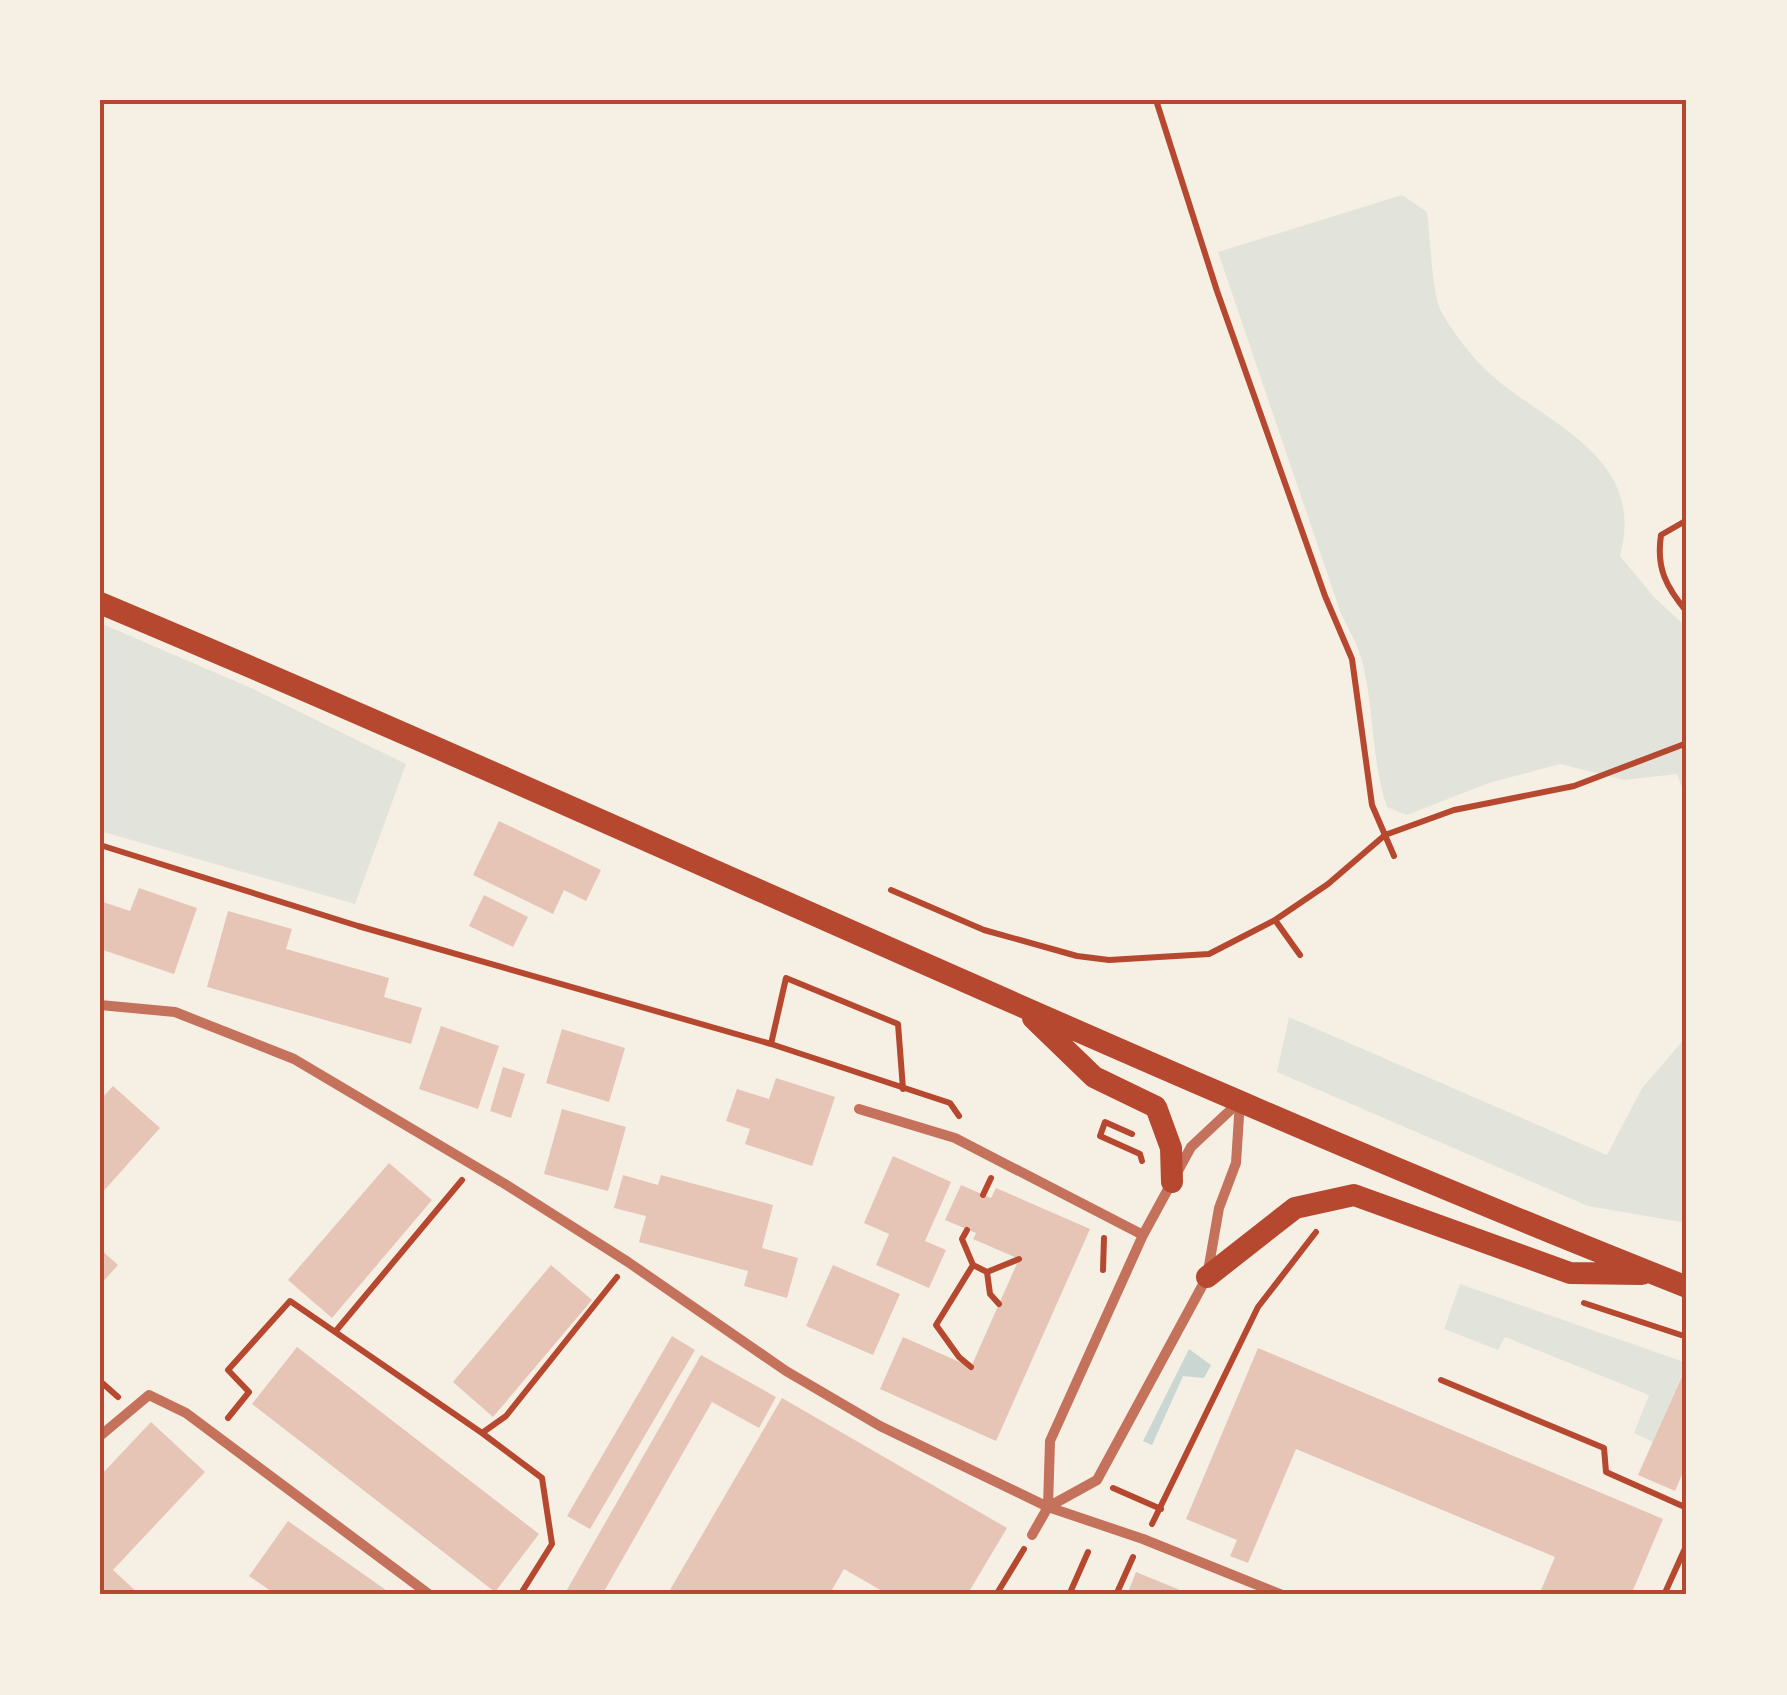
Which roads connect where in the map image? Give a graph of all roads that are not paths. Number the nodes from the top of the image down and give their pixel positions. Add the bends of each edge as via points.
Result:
1 (100, 603) edge
2 (100, 1005) edge
3 (1020, 1005) junction
4 (1240, 1101) junction
5 (859, 1108) dead end
6 (1172, 1182) junction
7 (1143, 1235) junction
8 (1655, 1274) junction
9 (1207, 1277) junction
10 (1687, 1287) edge
11 (100, 1436) edge
12 (1048, 1508) junction
13 (1032, 1535) road end
14 (430, 1595) edge
15 (1282, 1595) edge

1 - 3 main road
2 - 12 street via 175,1012 294,1059 628,1262 786,1371
3 - 4 main road
3 - 6 main road via 1094,1078 1156,1107 1171,1148
4 - 6 street via 1191,1147
4 - 8 main road
4 - 9 street via 1236,1162 1219,1208
5 - 7 street via 955,1138
6 - 7 street
7 - 12 street via 1050,1440
8 - 9 main road via 1570,1273 1354,1195 1295,1208
8 - 10 main road
9 - 12 street via 1098,1480
11 - 14 street via 149,1395 186,1413
12 - 13 street
12 - 15 street

